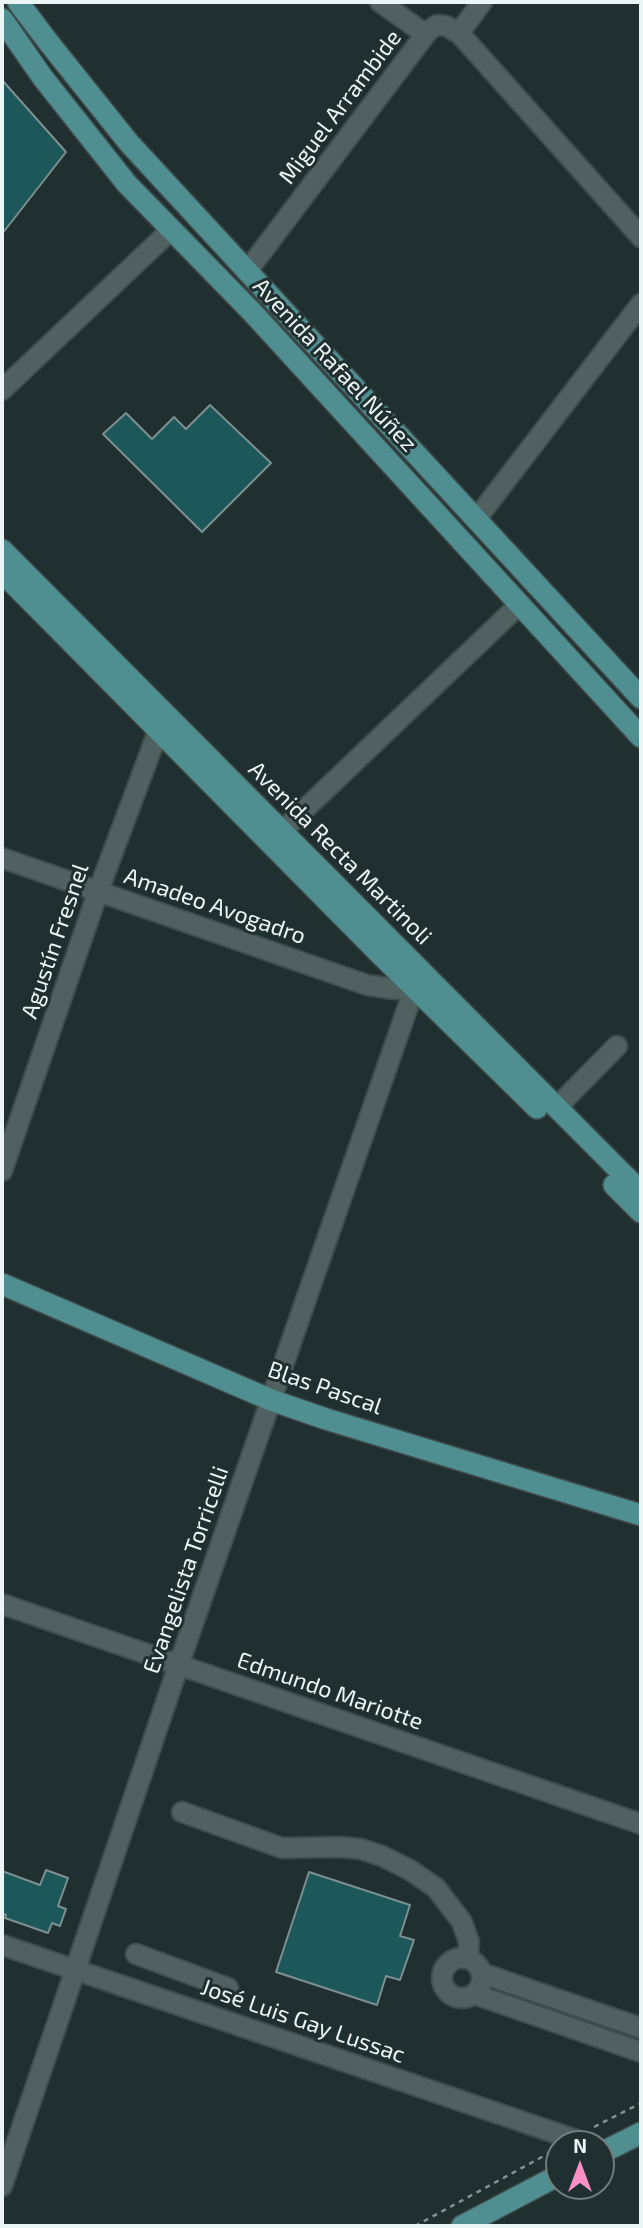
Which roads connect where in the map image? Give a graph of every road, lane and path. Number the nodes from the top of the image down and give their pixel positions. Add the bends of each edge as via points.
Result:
1 (17, 2) edge
2 (380, 2) edge
3 (482, 2) edge
4 (6, 26) edge
5 (458, 33) junction
6 (425, 34) junction
7 (171, 230) junction
8 (641, 237) edge
9 (248, 270) junction
10 (641, 304) edge
11 (2, 390) edge
12 (477, 518) junction
13 (2, 550) edge
14 (2, 572) edge
15 (520, 604) junction
16 (641, 698) edge
17 (159, 729) junction
18 (641, 737) edge
19 (282, 831) junction
20 (2, 858) edge
21 (98, 892) junction
22 (418, 979) junction
23 (617, 1046) dead end
24 (556, 1108) junction
25 (2, 1171) edge
26 (641, 1192) edge
27 (641, 1212) edge
28 (2, 1284) edge
29 (271, 1399) junction
30 (641, 1515) edge
31 (2, 1604) edge
32 (179, 1664) junction
33 (182, 1812) dead end
34 (641, 1824) edge
35 (2, 1945) edge
36 (136, 1954) dead end
37 (475, 1966) junction
38 (74, 1969) junction
39 (228, 1988) dead end
40 (474, 1994) junction
41 (641, 2028) edge
42 (641, 2052) edge
43 (641, 2103) edge
44 (608, 2130) edge
45 (545, 2132) edge
46 (641, 2133) edge
47 (615, 2140) edge
48 (545, 2162) edge
49 (545, 2183) edge
50 (2, 2186) edge
51 (467, 2225) edge
52 (415, 2226) edge

1 - 4 main road
1 - 9 main road, Avenida Rafael Núñez via 129,143
2 - 6 street
3 - 5 street
4 - 7 main road, Avenida Rafael Núñez via 99,151
5 - 6 street, Miguel Arrambide via 437,25
5 - 8 street
6 - 9 street, Miguel Arrambide
7 - 11 street
7 - 15 main road, Avenida Rafael Núñez
9 - 12 main road, Avenida Rafael Núñez
10 - 12 street
12 - 16 main road, Avenida Rafael Núñez
13 - 19 main road, Avenida Recta Martinoli
14 - 17 main road, Avenida Recta Martinoli
15 - 18 main road, Avenida Rafael Núñez
15 - 19 street
17 - 21 street, Agustín Fresnel
17 - 22 main road, Avenida Recta Martinoli
19 - 22 main road, Avenida Recta Martinoli
20 - 21 street, Amadeo Avogadro
21 - 22 street, Amadeo Avogadro via 367,985 394,989
21 - 25 street, Agustín Fresnel
22 - 24 main road via 485,1045 503,1053
22 - 27 main road, Avenida Recta Martinoli
22 - 29 street, Evangelista Torricelli
23 - 24 street
24 - 26 main road
28 - 29 main road, Blas Pascal
29 - 30 main road, Blas Pascal
29 - 32 street, Evangelista Torricelli
31 - 32 street, Edmundo Mariotte
32 - 34 street, Edmundo Mariotte
32 - 38 street, Evangelista Torricelli
33 - 37 street via 282,1848 362,1849 410,1870 436,1888 462,1922
35 - 38 street, José Luis Gay Lussac
36 - 39 street
37 - 40 street via 481,1985
37 - 40 street via 457,1959 447,1964 442,1982 453,1996
37 - 41 street
38 - 45 street, José Luis Gay Lussac
38 - 50 street, Evangelista Torricelli
40 - 42 street
43 - 44 path
46 - 47 main road
48 - 52 path
49 - 51 main road

